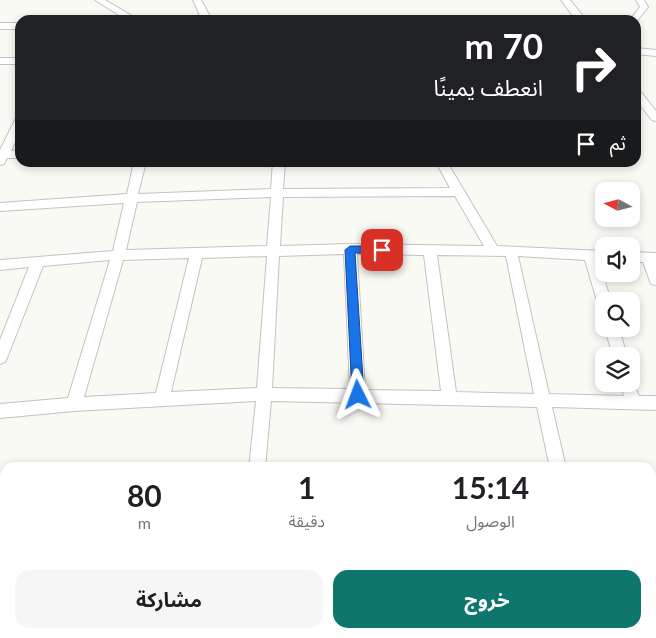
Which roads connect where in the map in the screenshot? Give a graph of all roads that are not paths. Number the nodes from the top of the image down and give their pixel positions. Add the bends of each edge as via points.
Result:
1 (100, 0) edge
2 (196, 0) edge
3 (565, 0) edge
4 (640, 0) edge
5 (126, 15) edge
6 (204, 15) edge
7 (577, 15) edge
8 (638, 15) edge
9 (0, 26) edge
10 (15, 26) edge
11 (641, 52) edge
12 (656, 53) edge
13 (0, 61) edge
14 (15, 61) edge
15 (641, 99) edge
16 (656, 118) edge
17 (15, 130) edge
18 (15, 155) edge
19 (1, 157) edge
20 (139, 167) edge
21 (279, 167) edge
22 (444, 167) edge
23 (458, 192) junction
24 (277, 193) junction
25 (131, 198) junction
26 (0, 207) edge
27 (350, 250) junction
28 (430, 250) junction
29 (493, 250) junction
30 (274, 251) junction
31 (511, 251) junction
32 (196, 254) junction
33 (118, 255) junction
34 (595, 256) edge
35 (652, 258) edge
36 (38, 262) junction
37 (0, 265) edge
38 (656, 280) edge
39 (0, 358) edge
40 (631, 392) edge
41 (264, 394) junction
42 (358, 395) junction
43 (449, 397) junction
44 (162, 399) junction
45 (542, 399) junction
46 (634, 402) junction
47 (656, 403) edge
48 (74, 404) junction
49 (0, 411) edge
50 (258, 462) edge
51 (557, 462) edge

1 - 5 street
2 - 6 street
3 - 7 street
4 - 8 street via 644,7
9 - 10 street
11 - 12 street
13 - 14 street
15 - 16 street
17 - 19 street
18 - 19 street
20 - 25 street
21 - 24 street
22 - 23 street
23 - 24 street
23 - 29 street
24 - 25 street
24 - 30 street
25 - 26 street
25 - 33 street
27 - 28 street
27 - 30 street
27 - 42 street
28 - 29 street
28 - 43 street
29 - 31 street
30 - 32 street
30 - 41 street
31 - 34 street
31 - 45 street
32 - 33 street
32 - 44 street
33 - 36 street
33 - 48 street
35 - 38 street
36 - 37 street
36 - 39 street
40 - 46 street
41 - 42 street
41 - 44 street
41 - 50 street
42 - 43 street
43 - 45 street
44 - 48 street
45 - 46 street
45 - 51 street
46 - 47 street
48 - 49 street

